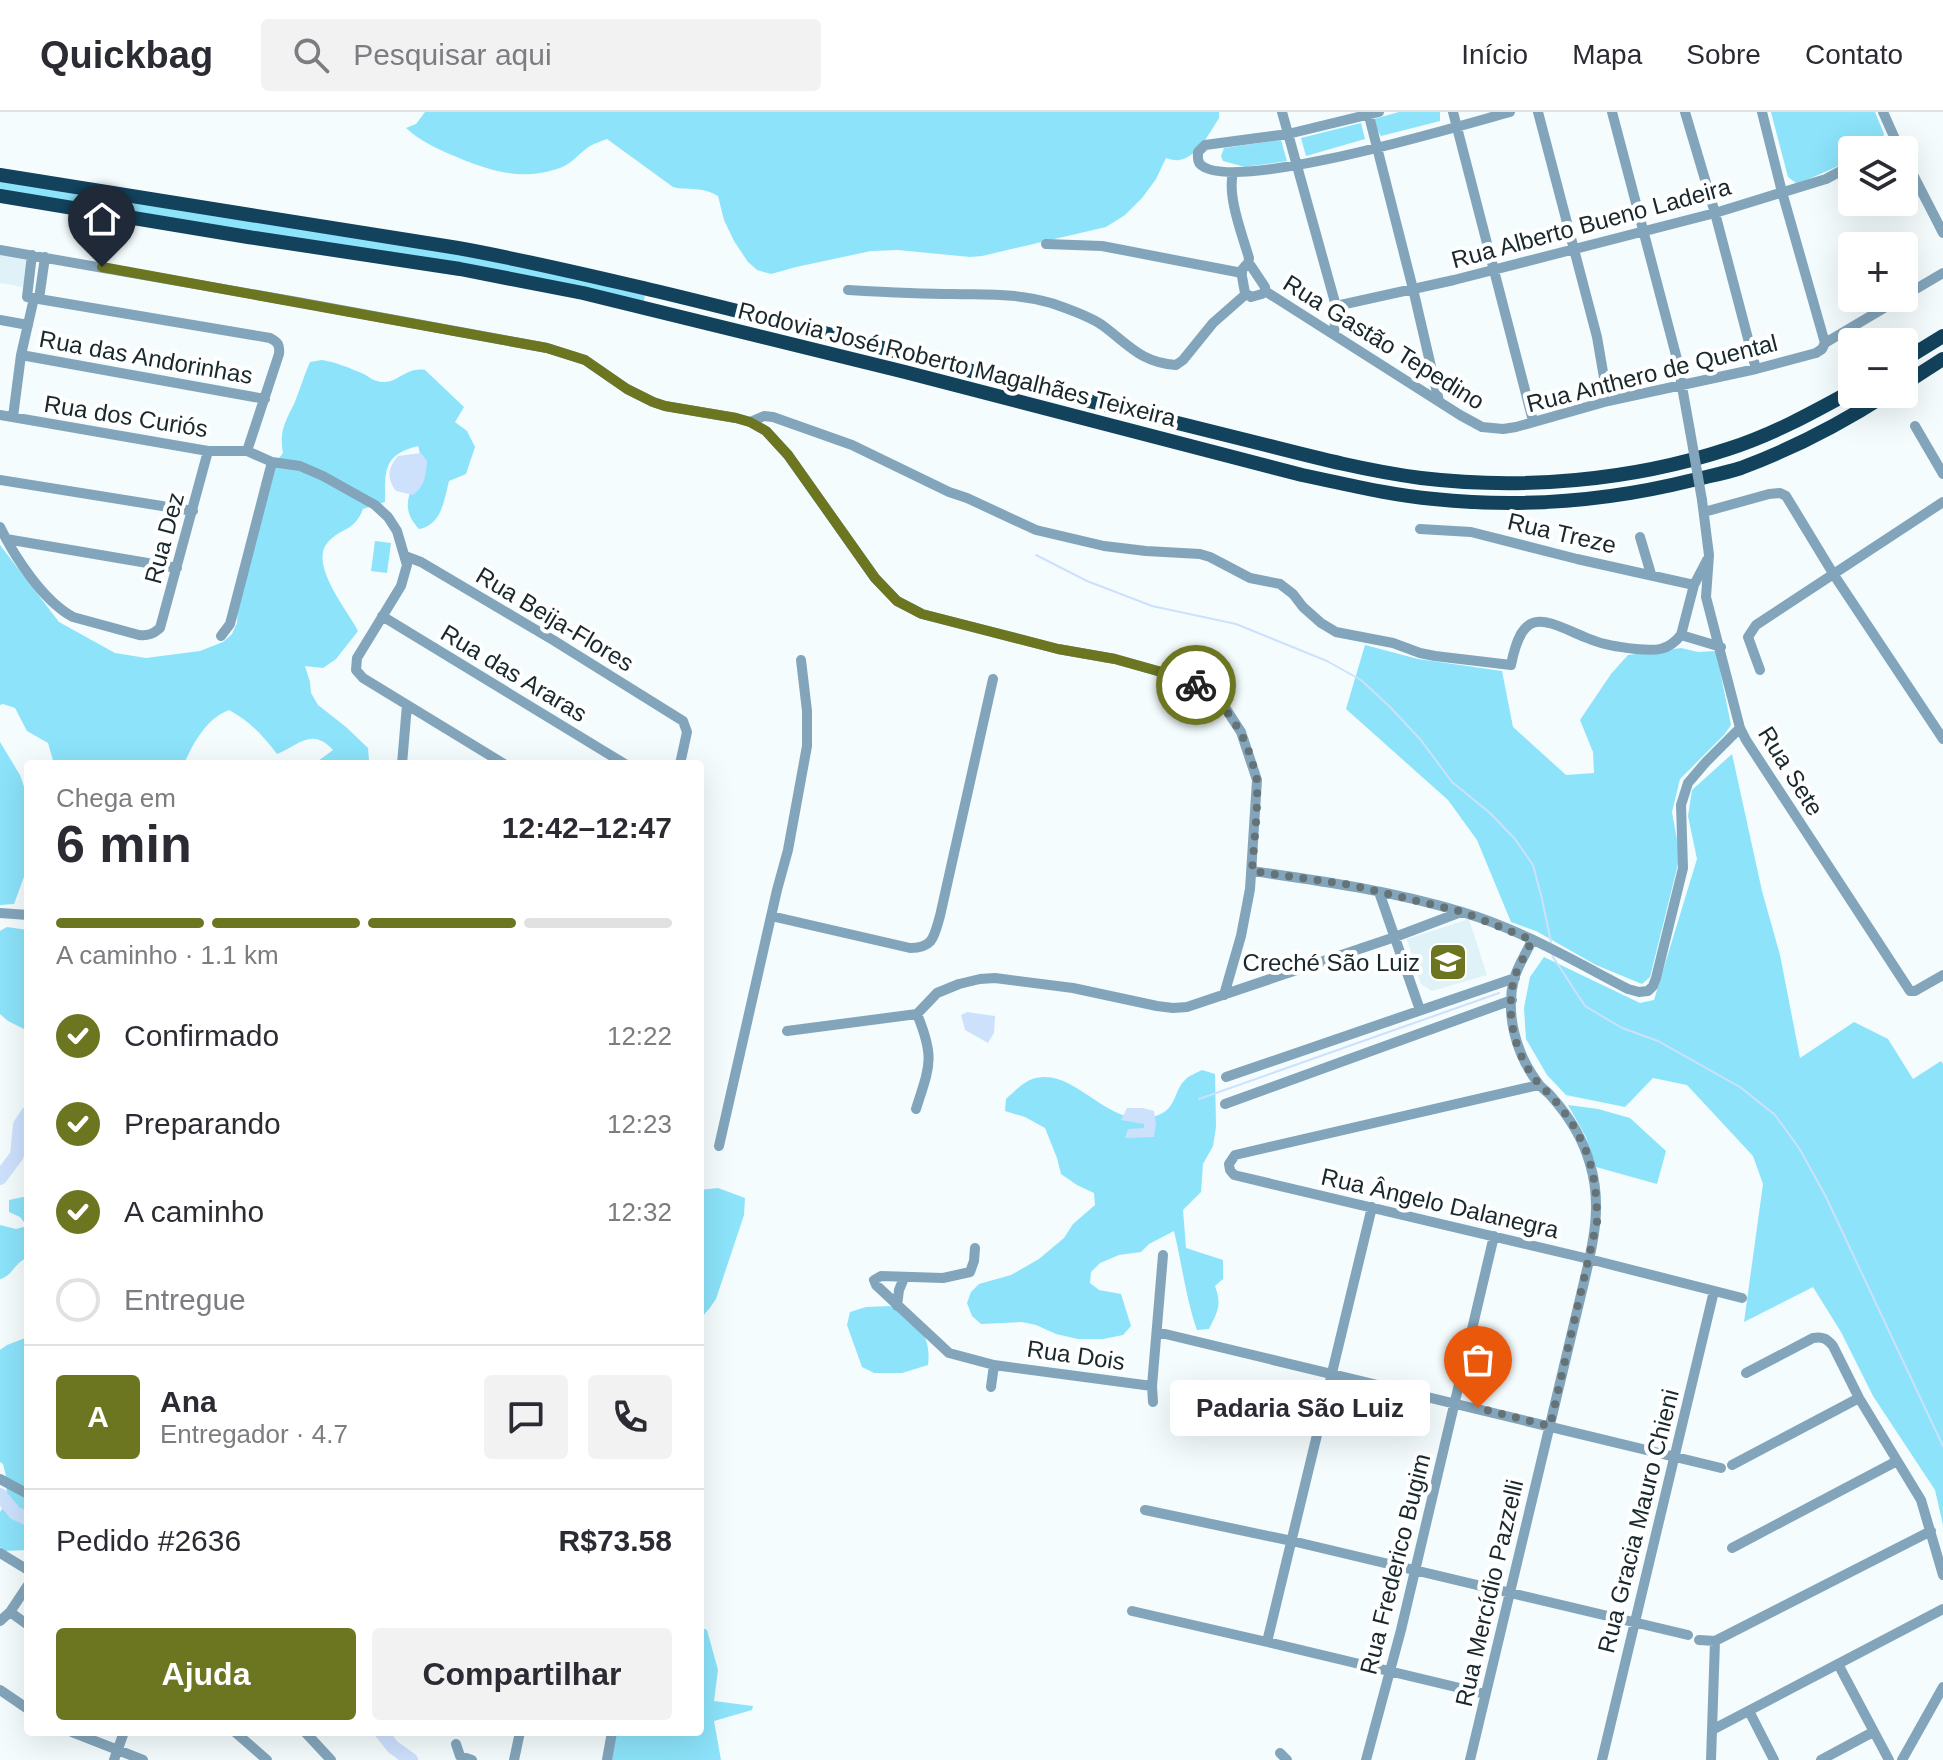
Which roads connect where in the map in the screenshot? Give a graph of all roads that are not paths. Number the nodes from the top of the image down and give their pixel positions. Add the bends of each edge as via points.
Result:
1 (1282, 112) edge
2 (1453, 112) edge
3 (1510, 112) edge
4 (1538, 112) edge
5 (1612, 112) edge
6 (1685, 112) edge
7 (1762, 112) edge
8 (1883, 112) edge
9 (1372, 113) edge
10 (1456, 126) junction
11 (1288, 134) junction
12 (1894, 136) edge
13 (1376, 147) junction
14 (1298, 166) junction
15 (1233, 173) junction
16 (1838, 173) edge
17 (0, 175) edge
18 (1918, 184) edge
19 (1782, 192) junction
20 (0, 196) edge
21 (1715, 213) junction
22 (1645, 231) junction
23 (1943, 233) edge
24 (1046, 244) dead end
25 (1574, 249) junction
26 (0, 250) edge
27 (32, 255) junction
28 (45, 257) junction
29 (1245, 269) junction
30 (1494, 270) junction
31 (1943, 273) edge
32 (1918, 288) edge
33 (1413, 289) junction
34 (848, 290) dead end
35 (1265, 291) junction
36 (1246, 294) junction
37 (33, 298) junction
38 (1336, 306) junction
39 (1878, 312) edge
40 (0, 320) edge
41 (28, 325) junction
42 (1334, 334) junction
43 (1943, 336) edge
44 (1825, 343) junction
45 (1918, 351) edge
46 (21, 355) junction
47 (1943, 359) edge
48 (1756, 369) junction
49 (1918, 375) edge
50 (1680, 384) junction
51 (265, 399) junction
52 (1838, 399) edge
53 (1439, 401) junction
54 (1608, 401) junction
55 (1865, 408) edge
56 (0, 415) edge
57 (13, 417) junction
58 (1533, 421) junction
59 (750, 422) junction
60 (1915, 426) dead end
61 (1482, 427) joint
62 (208, 451) junction
63 (247, 451) junction
64 (272, 462) junction
65 (1943, 474) edge
66 (0, 480) edge
67 (1943, 502) edge
68 (193, 511) junction
69 (1704, 512) junction
70 (0, 527) edge
71 (1420, 529) dead end
72 (1640, 537) dead end
73 (6, 539) junction
74 (1709, 555) junction
75 (406, 560) junction
76 (177, 568) junction
77 (1651, 574) junction
78 (1834, 575) junction
79 (1694, 585) junction
80 (382, 616) junction
81 (1681, 635) junction
82 (221, 636) dead end
83 (1721, 647) junction
84 (801, 660) dead end
85 (1760, 670) dead end
86 (993, 679) dead end
87 (407, 705) junction
88 (1740, 728) junction
89 (1943, 739) edge
90 (402, 760) edge
91 (497, 760) edge
92 (618, 760) edge
93 (681, 760) edge
94 (1252, 871) junction
95 (1379, 892) junction
96 (1463, 912) junction
97 (0, 913) edge
98 (24, 915) edge
99 (771, 916) junction
100 (1395, 937) junction
101 (1532, 940) junction
102 (1943, 975) edge
103 (1515, 978) junction
104 (1224, 995) junction
105 (1512, 1000) junction
106 (1420, 1010) junction
107 (917, 1014) junction
108 (787, 1031) dead end
109 (1226, 1077) dead end
110 (1539, 1085) junction
111 (1225, 1104) dead end
112 (916, 1109) dead end
113 (719, 1146) dead end
114 (1372, 1207) junction
115 (1494, 1236) junction
116 (975, 1248) dead end
117 (1163, 1255) dead end
118 (1589, 1259) junction
119 (904, 1278) junction
120 (1714, 1291) junction
121 (1742, 1298) dead end
122 (897, 1306) junction
123 (1157, 1332) junction
124 (994, 1365) junction
125 (1332, 1373) junction
126 (1746, 1373) dead end
127 (1152, 1386) junction
128 (991, 1387) dead end
129 (1859, 1398) junction
130 (1153, 1402) dead end
131 (1454, 1403) junction
132 (1550, 1426) junction
133 (1675, 1456) junction
134 (1897, 1461) junction
135 (0, 1479) edge
136 (24, 1492) edge
137 (1145, 1510) dead end
138 (1931, 1531) junction
139 (1292, 1541) junction
140 (1732, 1548) dead end
141 (0, 1553) edge
142 (24, 1568) edge
143 (1415, 1571) junction
144 (1943, 1575) edge
145 (24, 1591) edge
146 (1510, 1594) junction
147 (1943, 1609) edge
148 (1132, 1611) dead end
149 (10, 1612) junction
150 (0, 1621) edge
151 (24, 1622) edge
152 (1634, 1622) junction
153 (1688, 1635) dead end
154 (1699, 1640) dead end
155 (1715, 1641) junction
156 (1267, 1642) junction
157 (1838, 1664) junction
158 (1390, 1671) junction
159 (1943, 1687) edge
160 (0, 1690) edge
161 (1485, 1694) junction
162 (24, 1706) edge
163 (1749, 1711) junction
164 (1712, 1730) junction
165 (1873, 1732) junction
166 (80, 1736) edge
167 (123, 1736) edge
168 (240, 1736) edge
169 (309, 1736) edge
170 (519, 1736) edge
171 (611, 1736) edge
172 (456, 1744) dead end
173 (116, 1755) edge
174 (143, 1760) edge
175 (267, 1760) edge
176 (331, 1760) edge
177 (472, 1760) edge
178 (514, 1760) edge
179 (607, 1760) edge
180 (1366, 1760) edge
181 (1470, 1760) edge
182 (1602, 1760) edge
183 (1711, 1760) edge
184 (1774, 1760) edge
185 (1821, 1760) edge
186 (1889, 1760) edge
187 (1902, 1760) edge

1 - 11 street
2 - 10 street
3 - 10 street
4 - 25 street
5 - 22 street, Rua Sete
6 - 21 street
7 - 19 street
8 - 12 street
9 - 11 street
9 - 13 street
10 - 13 street
10 - 30 street
11 - 14 street
11 - 15 street via 1199,149 1202,165
13 - 14 street
13 - 33 street
14 - 15 street
14 - 38 street
15 - 29 street via 1234,205 1249,258
16 - 19 street, Rua Alberto Bueno Ladeira
17 - 52 highway, Rodovia José Roberto Magalhães Teixeira via 528,262 1312,457 1418,478 1537,482 1646,470 1754,440
18 - 23 street
19 - 21 street, Rua Alberto Bueno Ladeira
19 - 44 street
20 - 55 highway, Rodovia José Roberto Magalhães Teixeira via 583,293 1302,475 1431,499 1559,500 1670,485 1740,468
21 - 22 street, Rua Alberto Bueno Ladeira
21 - 48 street
22 - 25 street, Rua Alberto Bueno Ladeira
22 - 50 street, Rua Sete
24 - 29 street via 1102,246
25 - 30 street, Rua Alberto Bueno Ladeira
25 - 54 street
26 - 27 street
27 - 28 street
27 - 37 street
28 - 37 street
28 - 59 street via 547,348 585,360 653,402
29 - 35 street via 1251,266
29 - 36 street
30 - 33 street, Rua Alberto Bueno Ladeira
30 - 58 street
31 - 32 street, Rua Anthero de Quental
33 - 38 street, Rua Alberto Bueno Ladeira
33 - 53 street
34 - 36 street via 1020,296 1073,311 1101,324 1139,355 1176,365
35 - 36 street via 1253,297
35 - 42 street, Rua Gastão Tepedino
37 - 41 street
37 - 51 street via 277,341 279,354
38 - 42 street
39 - 44 street, Rua Anthero de Quental
40 - 41 street
41 - 46 street
42 - 53 street, Rua Gastão Tepedino
43 - 45 highway
44 - 48 street, Rua Anthero de Quental via 1816,353
46 - 51 street, Rua das Andorinhas
46 - 57 street
47 - 49 highway
48 - 50 street, Rua Anthero de Quental
50 - 54 street, Rua Anthero de Quental
50 - 69 street, Rua Sete, bridge
51 - 63 street
53 - 61 street, Rua Gastão Tepedino
54 - 58 street, Rua Anthero de Quental
56 - 57 street, Rua dos Curiós
57 - 62 street, Rua dos Curiós
58 - 61 street, Rua Anthero de Quental via 1503,429
59 - 81 street via 773,417 852,445 1036,530 1104,546 1210,557 1250,578 1280,584 1336,632 1420,653 1511,665 1521,632 1543,621 1611,647 1648,650 1673,645
59 - 94 street via 788,455 897,601 922,614 1179,677 1206,691 1241,732 1257,780
60 - 65 street
62 - 63 street, Rua dos Curiós
62 - 68 street, Rua Dez
63 - 64 street
64 - 75 street via 300,466 375,505 397,531
64 - 82 street via 230,624
66 - 68 street
67 - 78 street
68 - 76 street, Rua Dez
69 - 74 street, Rua Sete
69 - 78 street via 1780,493
70 - 73 street
71 - 77 street, Rua Treze via 1471,532
72 - 77 street
73 - 76 street
73 - 76 street, Rua Dez via 64,613 139,635 160,628
74 - 79 street
74 - 83 street, Rua Sete via 1706,597
75 - 80 street via 401,586
75 - 93 street, Rua Beija-Flores via 421,562 683,721 687,732
77 - 79 street, Rua Treze
78 - 85 street via 1750,632
78 - 89 street
79 - 81 street
80 - 87 street via 357,658 356,670
80 - 92 street, Rua das Araras
81 - 83 street
83 - 88 street, Rua Sete
84 - 99 street via 806,755
86 - 99 street via 932,941 910,948
87 - 90 street
87 - 91 street
88 - 101 street via 1688,783 1681,805 1683,868 1653,986 1648,991 1628,989
88 - 102 street, Rua Sete via 1910,991
94 - 95 street
94 - 104 street
95 - 96 street
95 - 100 street
96 - 100 street
96 - 101 street
97 - 98 street
99 - 113 street
100 - 104 street
100 - 106 street
101 - 103 street, Rua Mercídio Pazzelli
103 - 105 street, Rua Mercídio Pazzelli
103 - 106 street
104 - 107 street via 1173,1008 995,978 937,993
105 - 110 street, Rua Mercídio Pazzelli via 1516,1042
105 - 111 street
106 - 109 street
107 - 108 street
107 - 112 street via 930,1058
110 - 114 street, Rua Ângelo Dalanegra via 1235,1155 1229,1164 1234,1175
110 - 118 street, Rua Mercídio Pazzelli via 1566,1115 1591,1165 1597,1222
114 - 115 street, Rua Ângelo Dalanegra
114 - 125 street
115 - 118 street, Rua Ângelo Dalanegra
115 - 131 street, Rua Frederico Bugim
116 - 119 street, Rua Dois via 970,1272
117 - 123 street
118 - 120 street, Rua Ângelo Dalanegra
118 - 132 street, Rua Mercídio Pazzelli
119 - 122 street
119 - 122 street, Rua Dois via 874,1280
120 - 121 street, Rua Ângelo Dalanegra
120 - 133 street, Rua Gracia Mauro Chieni
122 - 124 street, Rua Dois via 949,1353
123 - 125 street
123 - 127 street
124 - 127 street, Rua Dois
124 - 128 street, Rua Dois
125 - 131 street
125 - 139 street
126 - 129 street via 1820,1336 1833,1346
127 - 130 street
129 - 133 street via 1726,1466
129 - 134 street
131 - 132 street
131 - 143 street, Rua Frederico Bugim
132 - 133 street
132 - 146 street, Rua Mercídio Pazzelli
133 - 152 street, Rua Gracia Mauro Chieni
134 - 138 street via 1921,1500
134 - 140 street
135 - 136 street
137 - 139 street
138 - 144 street
138 - 155 street
139 - 143 street
139 - 156 street
141 - 142 street
143 - 146 street
143 - 158 street, Rua Frederico Bugim
145 - 149 street
146 - 152 street
146 - 161 street, Rua Mercídio Pazzelli
147 - 157 street
148 - 156 street
149 - 150 street
149 - 151 street
152 - 153 street
152 - 182 street, Rua Gracia Mauro Chieni
154 - 155 street
155 - 164 street
156 - 158 street
157 - 163 street
157 - 165 street
158 - 161 street
158 - 180 street, Rua Frederico Bugim
159 - 187 street
160 - 162 street
161 - 181 street, Rua Mercídio Pazzelli
163 - 164 street
163 - 184 street
164 - 183 street
165 - 185 street
165 - 186 street
166 - 173 street
167 - 173 street
168 - 175 street
169 - 176 street
170 - 178 street
171 - 179 street
172 - 177 street via 460,1756
173 - 174 street

